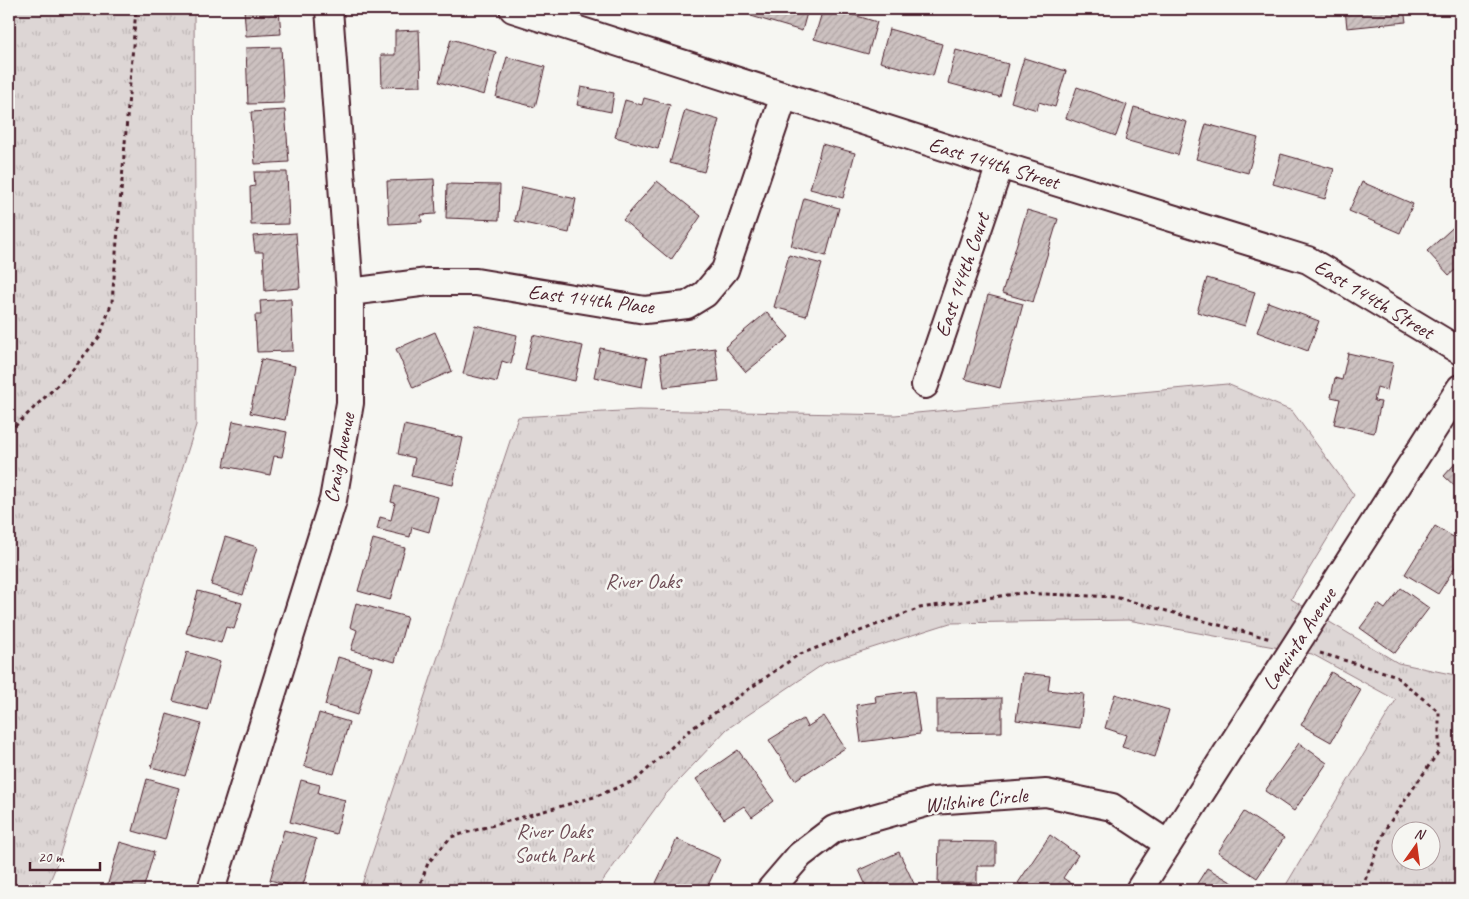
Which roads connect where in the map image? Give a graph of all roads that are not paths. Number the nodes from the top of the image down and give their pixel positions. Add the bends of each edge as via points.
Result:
1 (329, 9) edge
2 (513, 9) edge
3 (784, 96) junction
4 (1000, 165) junction
5 (350, 292) junction
6 (1460, 351) edge
7 (925, 385) dead end
8 (1460, 388) edge
9 (1168, 844) junction
10 (211, 890) edge
11 (770, 890) edge
12 (1138, 890) edge

1 - 5 street, Craig Avenue
2 - 3 street, East 144th Street
3 - 4 street, East 144th Street
3 - 5 street, East 144th Place via 725,270 705,294 687,305 646,310 476,282 428,282
4 - 6 street, East 144th Street via 1308,260
4 - 7 street, East 144th Court
5 - 10 street, Craig Avenue via 350,403 333,500
8 - 9 street, Laquinta Avenue
9 - 11 street, Wilshire Circle via 1112,807 1046,793 933,801 834,829 800,855
9 - 12 street, Laquinta Avenue

